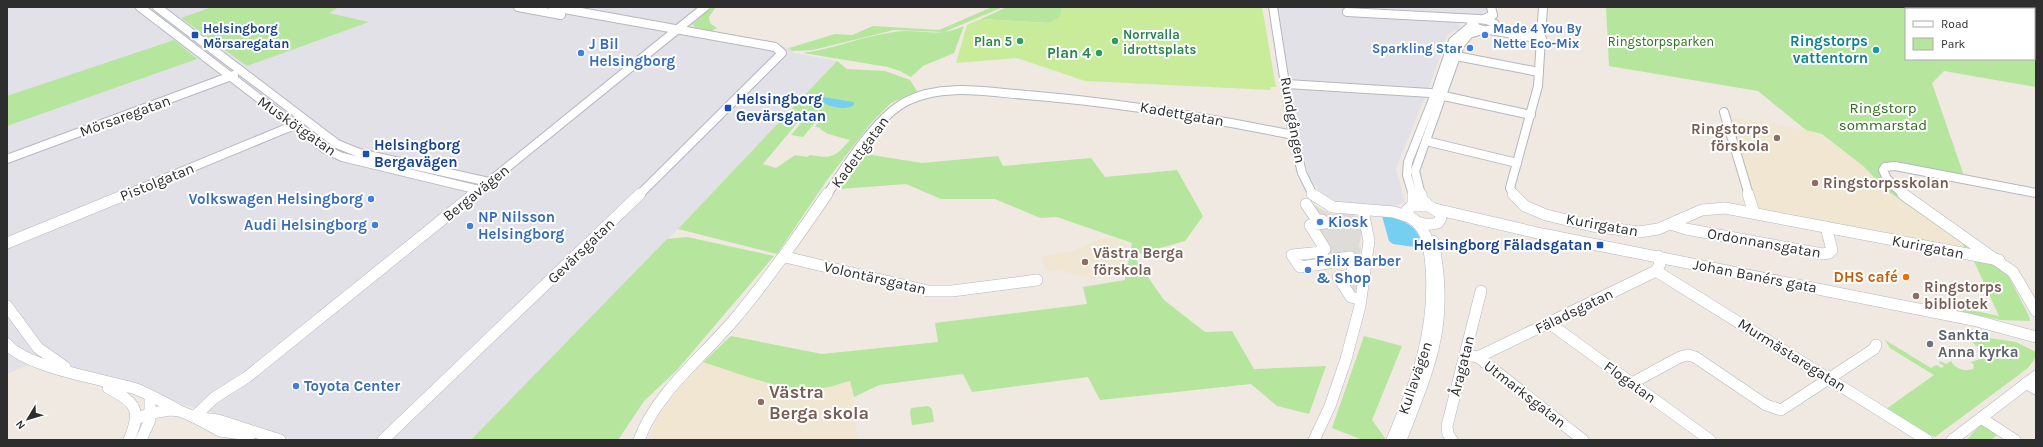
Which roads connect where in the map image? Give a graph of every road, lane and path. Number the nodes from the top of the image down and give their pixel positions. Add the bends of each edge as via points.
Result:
1 (140, 7) edge
2 (157, 7) edge
3 (518, 7) edge
4 (553, 7) edge
5 (705, 7) edge
6 (1273, 7) edge
7 (1491, 7) edge
8 (1497, 7) edge
9 (1543, 7) edge
10 (2010, 7) edge
11 (2019, 8) edge
12 (1395, 10) edge
13 (1348, 12) dead end
14 (1481, 26) junction
15 (674, 32) junction
16 (1542, 39) junction
17 (1456, 56) junction
18 (243, 72) junction
19 (1539, 72) junction
20 (230, 77) junction
21 (1287, 84) junction
22 (1439, 95) junction
23 (1724, 112) dead end
24 (1531, 115) junction
25 (307, 121) junction
26 (293, 126) junction
27 (1293, 135) junction
28 (1426, 141) junction
29 (7, 159) edge
30 (1517, 163) junction
31 (489, 182) junction
32 (479, 190) junction
33 (2036, 193) edge
34 (1306, 204) dead end
35 (1432, 208) junction
36 (1338, 213) dead end
37 (1754, 213) junction
38 (1361, 214) junction
39 (1412, 214) junction
40 (1436, 223) junction
41 (1671, 224) junction
42 (1509, 227) junction
43 (1826, 227) junction
44 (7, 243) edge
45 (1658, 256) junction
46 (785, 257) junction
47 (1999, 260) junction
48 (1656, 271) junction
49 (1037, 280) dead end
50 (1480, 291) dead end
51 (1354, 298) dead end
52 (7, 306) edge
53 (2036, 309) edge
54 (1549, 323) junction
55 (2001, 326) junction
56 (2036, 329) edge
57 (2036, 337) edge
58 (7, 344) edge
59 (1876, 345) dead end
60 (1465, 354) junction
61 (1478, 357) junction
62 (70, 370) junction
63 (94, 379) junction
64 (1829, 379) junction
65 (1632, 383) junction
66 (2033, 383) edge
67 (150, 398) junction
68 (180, 411) junction
69 (152, 413) junction
70 (194, 417) junction
71 (138, 418) junction
72 (1981, 418) junction
73 (129, 440) edge
74 (141, 440) edge
75 (280, 440) edge
76 (383, 440) edge
77 (639, 440) edge
78 (1314, 440) edge
79 (1392, 440) edge
80 (1401, 440) edge
81 (1452, 440) edge
82 (1583, 440) edge
83 (1710, 440) edge
84 (1927, 440) edge
85 (1952, 440) edge
86 (2015, 440) edge

1 - 20 street, Muskötgatan
2 - 18 street, Muskötgatan
3 - 15 street
4 - 15 street
5 - 15 street, Bergavägen
6 - 21 street, Rundgången
7 - 14 street via 1493,15
8 - 14 street via 1499,16
9 - 16 street, Kurirgatan
10 - 11 street
12 - 13 street
12 - 14 street via 1456,17
14 - 16 street via 1508,34
14 - 17 street, Kullavägen via 1462,41
14 - 22 street, Kullavägen via 1453,41
15 - 31 street, Bergavägen
15 - 76 street, Gevärsgatan via 768,52 777,59
16 - 19 street, Kurirgatan
17 - 19 street
17 - 22 street, Kullavägen
18 - 20 street, Mörsaregatan
18 - 25 street, Muskötgatan
19 - 24 street, Kurirgatan
20 - 26 street, Muskötgatan
20 - 29 street, Mörsaregatan
21 - 22 street
21 - 27 street, Rundgången
22 - 24 street
22 - 28 street, Kullavägen
22 - 39 street, Kullavägen via 1405,170 1415,198
23 - 37 street
24 - 30 street, Kurirgatan
25 - 26 street, Pistolgatan
25 - 31 street, Muskötgatan via 332,141 347,149
26 - 32 street, Muskötgatan via 338,156
26 - 44 street, Pistolgatan
27 - 38 street, Rundgången via 1302,173 1313,195 1333,207
27 - 46 street, Kadettgatan via 1177,112 1108,102 956,91 929,95 901,105 884,118 849,163
28 - 30 street
28 - 35 street, Kullavägen via 1415,171 1422,199
30 - 41 street, Kurirgatan via 1511,190 1521,202 1536,212 1635,233 1650,232
31 - 32 street, Bergavägen
32 - 70 street, Bergavägen via 247,377 222,401
33 - 47 street via 1895,166 1883,169 1895,188
34 - 51 street via 1317,220 1322,220 1325,224 1310,225 1325,250 1292,255 1300,267 1350,257 1357,267 1352,268 1356,275 1338,277
35 - 39 street, Johan Banérs gata
35 - 40 street, Kullavägen via 1441,218
35 - 42 street, Johan Banérs gata
36 - 38 street
37 - 41 street, Kurirgatan via 1708,208 1693,212
37 - 43 street, Kurirgatan
38 - 39 street, Rundgången
38 - 78 street via 1369,241 1360,306 1330,406
39 - 40 street, Johan Banérs gata
39 - 79 street, Kullavägen via 1426,232 1433,287 1431,322 1428,345 1415,387
40 - 42 street, Johan Banérs gata via 1464,220
40 - 80 street, Kullavägen via 1431,233 1438,260 1439,322 1434,352
41 - 43 street, Ordonnansgatan via 1820,254 1832,250
42 - 45 street, Johan Banérs gata
43 - 47 street, Kurirgatan
45 - 48 street via 1660,264
45 - 55 street, Johan Banérs gata
46 - 49 street, Volontärsgatan via 928,291 952,291
46 - 77 street, Kadettgatan via 738,316 661,399 646,421
47 - 53 street via 2017,276
48 - 54 street, Fäladsgatan
48 - 64 street, Murmästaregatan
50 - 60 street, Åragatan
52 - 62 street via 38,348
54 - 61 street, Fäladsgatan
54 - 65 street, Flogatan
55 - 56 street, Johan Banérs gata
55 - 57 street, Johan Banérs gata
58 - 62 street via 12,350 31,361
59 - 64 street via 1874,349
60 - 61 street, Utmarksgatan
60 - 81 street, Åragatan via 1447,426
61 - 82 street, Utmarksgatan
62 - 63 street
63 - 67 street via 138,390
63 - 71 street via 124,395 134,404
64 - 65 street via 1780,410 1766,405 1688,355 1680,356
64 - 84 street, Murmästaregatan
65 - 83 street, Flogatan
66 - 72 street
67 - 68 street via 166,402
67 - 69 street
68 - 69 street
68 - 70 street
69 - 71 street
69 - 74 street
70 - 75 street via 208,428 220,432 262,435
71 - 73 street
72 - 85 street
72 - 86 street

